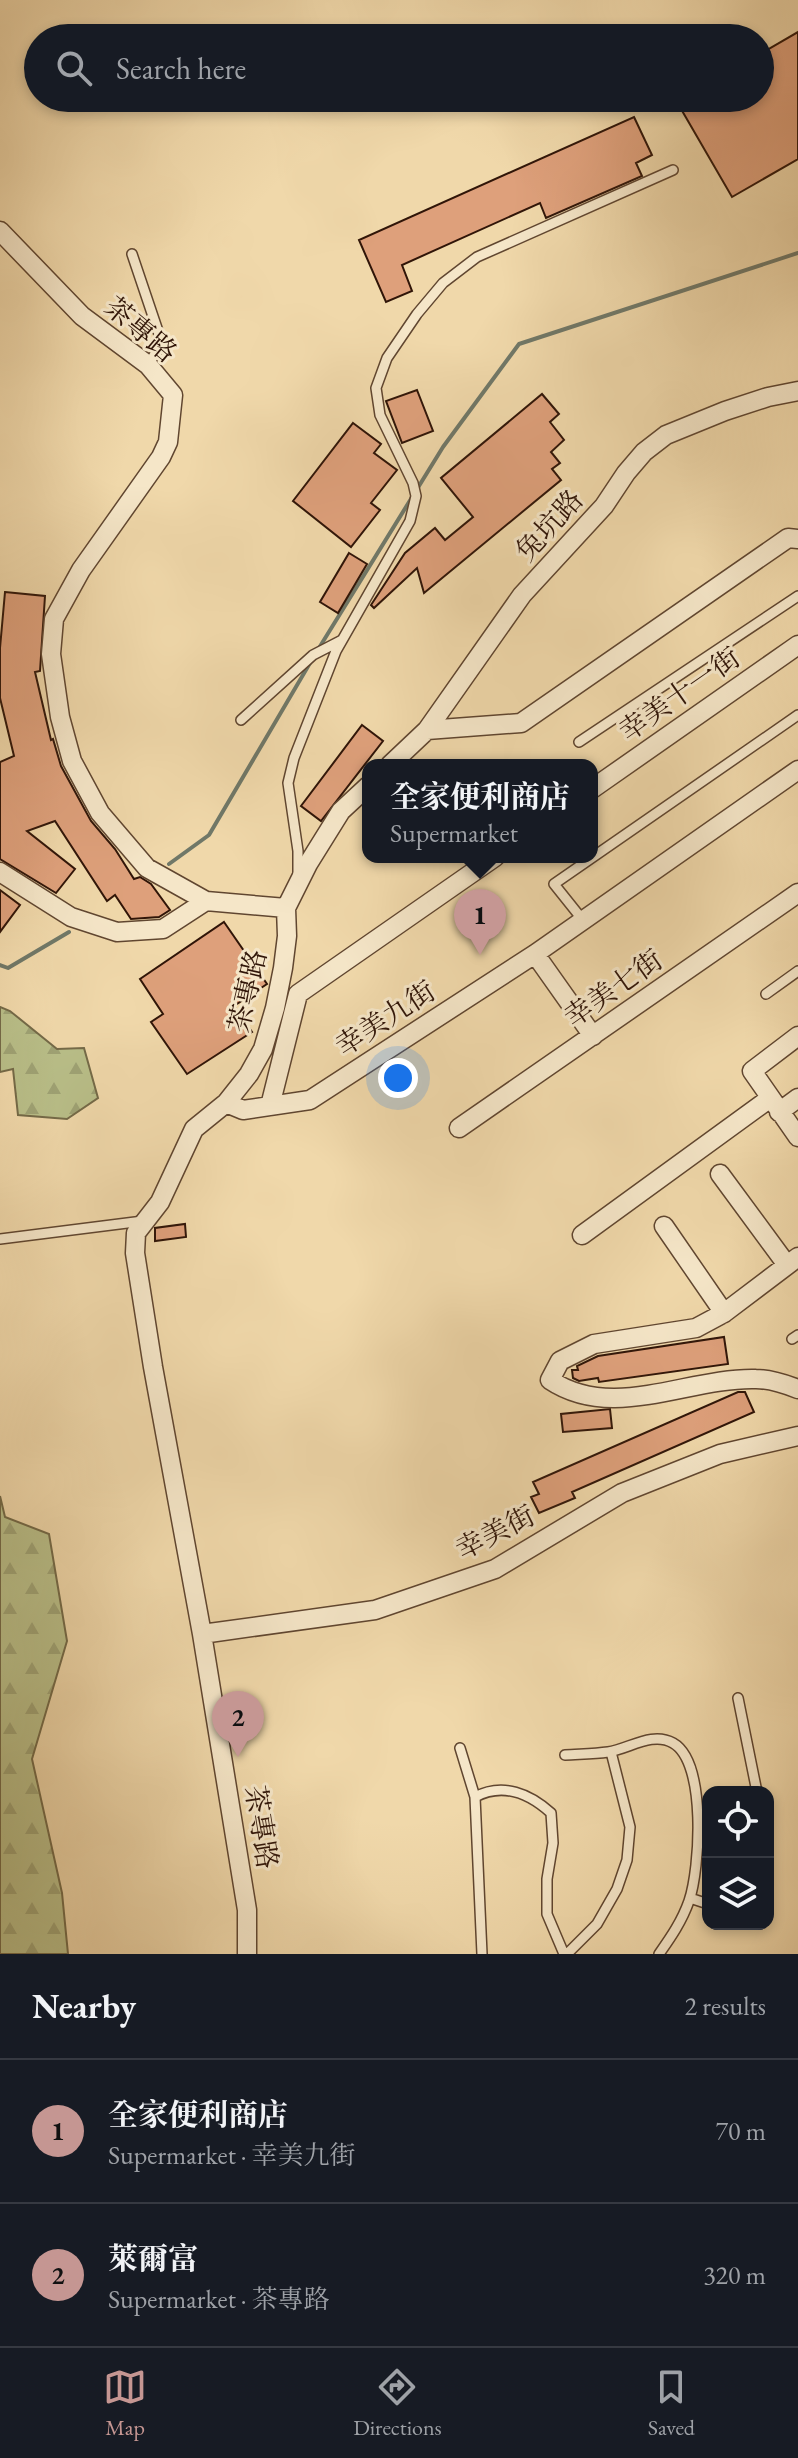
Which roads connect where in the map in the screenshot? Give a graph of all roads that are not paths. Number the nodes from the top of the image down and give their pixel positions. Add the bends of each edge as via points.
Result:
1 (673, 170) dead end
2 (0, 231) edge
3 (132, 254) dead end
4 (148, 365) junction
5 (798, 391) edge
6 (798, 539) edge
7 (798, 596) edge
8 (342, 640) junction
9 (798, 645) edge
10 (798, 715) edge
11 (241, 720) dead end
12 (427, 730) junction
13 (579, 742) dead end
14 (396, 759) edge
15 (798, 770) edge
16 (598, 785) edge
17 (362, 792) edge
18 (598, 854) edge
19 (486, 863) edge
20 (584, 863) edge
21 (0, 872) edge
22 (298, 883) junction
23 (798, 893) edge
24 (206, 901) junction
25 (286, 908) junction
26 (582, 919) junction
27 (535, 954) junction
28 (798, 971) edge
29 (766, 994) dead end
30 (593, 1036) junction
31 (797, 1039) edge
32 (798, 1098) edge
33 (226, 1103) junction
34 (774, 1105) junction
35 (270, 1106) junction
36 (459, 1128) dead end
37 (798, 1137) edge
38 (720, 1174) dead end
39 (146, 1220) junction
40 (664, 1226) dead end
41 (582, 1235) dead end
42 (0, 1239) edge
43 (792, 1261) edge
44 (724, 1313) junction
45 (798, 1389) edge
46 (798, 1436) edge
47 (202, 1634) junction
48 (738, 1698) dead end
49 (460, 1748) dead end
50 (611, 1752) junction
51 (565, 1755) dead end
52 (756, 1786) edge
53 (475, 1797) junction
54 (690, 1898) junction
55 (702, 1902) edge
56 (247, 1954) edge
57 (482, 1954) edge
58 (565, 1954) edge
59 (659, 1954) edge

1 - 8 lane via 477,257 443,283 417,314 387,358 376,388 380,415 416,496 405,531
2 - 4 street, 茶專路 via 82,316
3 - 4 lane via 162,343
4 - 24 street, 茶專路 via 173,395 168,442 81,570 54,619 51,654 72,761 100,813 147,868
5 - 12 street, 兔坑路 via 725,411 666,435 644,452 604,506 522,595
6 - 12 street via 788,538 521,723
7 - 13 lane
8 - 11 lane via 313,655
8 - 22 lane via 306,724 288,783
9 - 16 street, 幸美十一街
10 - 18 lane
12 - 14 street, 兔坑路
15 - 26 street, 幸美九街
17 - 22 street via 341,811
19 - 35 street via 298,994
20 - 26 lane via 554,884
21 - 24 street via 71,917 117,932 163,929
22 - 25 street
23 - 30 street, 幸美七街
24 - 25 street, 茶專路
25 - 33 street, 茶專路 via 283,968 263,1049
26 - 27 street, 幸美九街
27 - 30 street
27 - 35 street, 幸美九街 via 310,1100
28 - 29 lane
30 - 36 street, 幸美七街
31 - 34 street via 752,1071
32 - 34 street
33 - 35 street, 幸美九街 via 243,1110
33 - 39 street, 茶專路 via 194,1129
34 - 37 street
34 - 41 street
38 - 43 street
39 - 42 lane
39 - 47 street, 茶專路 via 136,1233 135,1253
40 - 44 street
43 - 44 street
44 - 45 street via 696,1328 594,1344 560,1361 550,1380 586,1398 658,1395 757,1378
46 - 47 street, 幸美街 via 720,1454 622,1493 495,1569 375,1610
47 - 56 street, 茶專路 via 247,1910
48 - 52 lane
49 - 53 lane
50 - 51 lane
50 - 54 lane via 654,1739 672,1742 686,1755 697,1835
50 - 58 lane via 630,1827 627,1860 597,1924
53 - 57 lane
53 - 58 lane via 504,1791 526,1794 551,1813 547,1914
54 - 55 lane
54 - 59 lane

